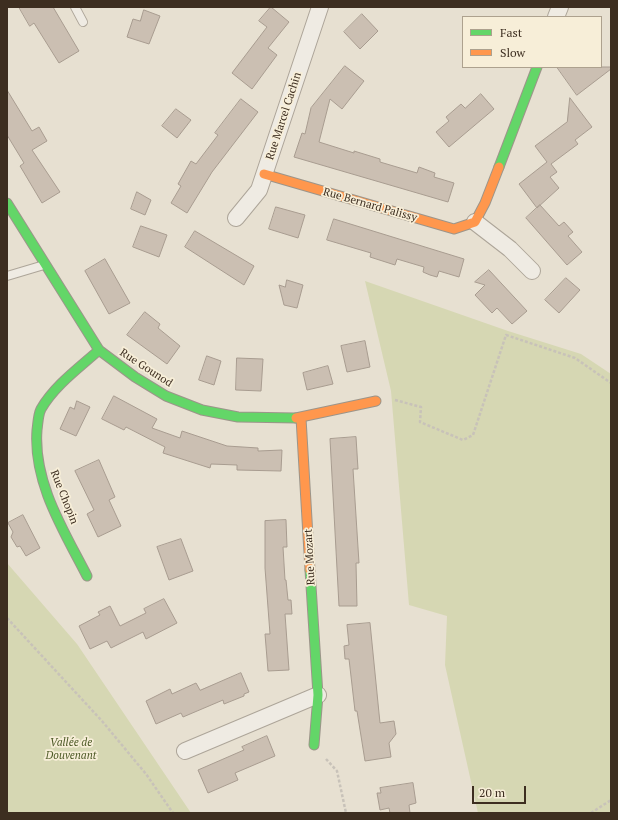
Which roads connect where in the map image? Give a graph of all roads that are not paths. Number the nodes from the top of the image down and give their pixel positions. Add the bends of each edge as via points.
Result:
1 (75, 7) edge
2 (320, 7) edge
3 (84, 22) dead end
4 (537, 68) edge
5 (264, 174) junction
6 (7, 202) edge
7 (236, 218) dead end
8 (475, 222) junction
9 (45, 265) junction
10 (532, 271) dead end
11 (7, 276) edge
12 (99, 350) junction
13 (376, 401) road end
14 (301, 418) junction
15 (87, 576) dead end
16 (318, 695) junction
17 (314, 745) road end
18 (185, 751) dead end

1 - 3 lane
2 - 5 street, Rue Marcel Cachin
4 - 8 street via 485,203
5 - 7 street, Rue Marcel Cachin via 259,190
5 - 8 street, Rue Bernard Palissy via 454,229
6 - 9 street, Rue Gounod
8 - 10 street via 510,249
9 - 11 lane
9 - 12 street, Rue Gounod
12 - 14 street, Rue Gounod via 166,396 202,410 238,417
12 - 15 street, Rue Chopin via 58,387 41,410 35,437 47,493
13 - 14 street, Rue Gounod
14 - 16 street, Rue Mozart
16 - 17 street, Rue Mozart
16 - 18 street

